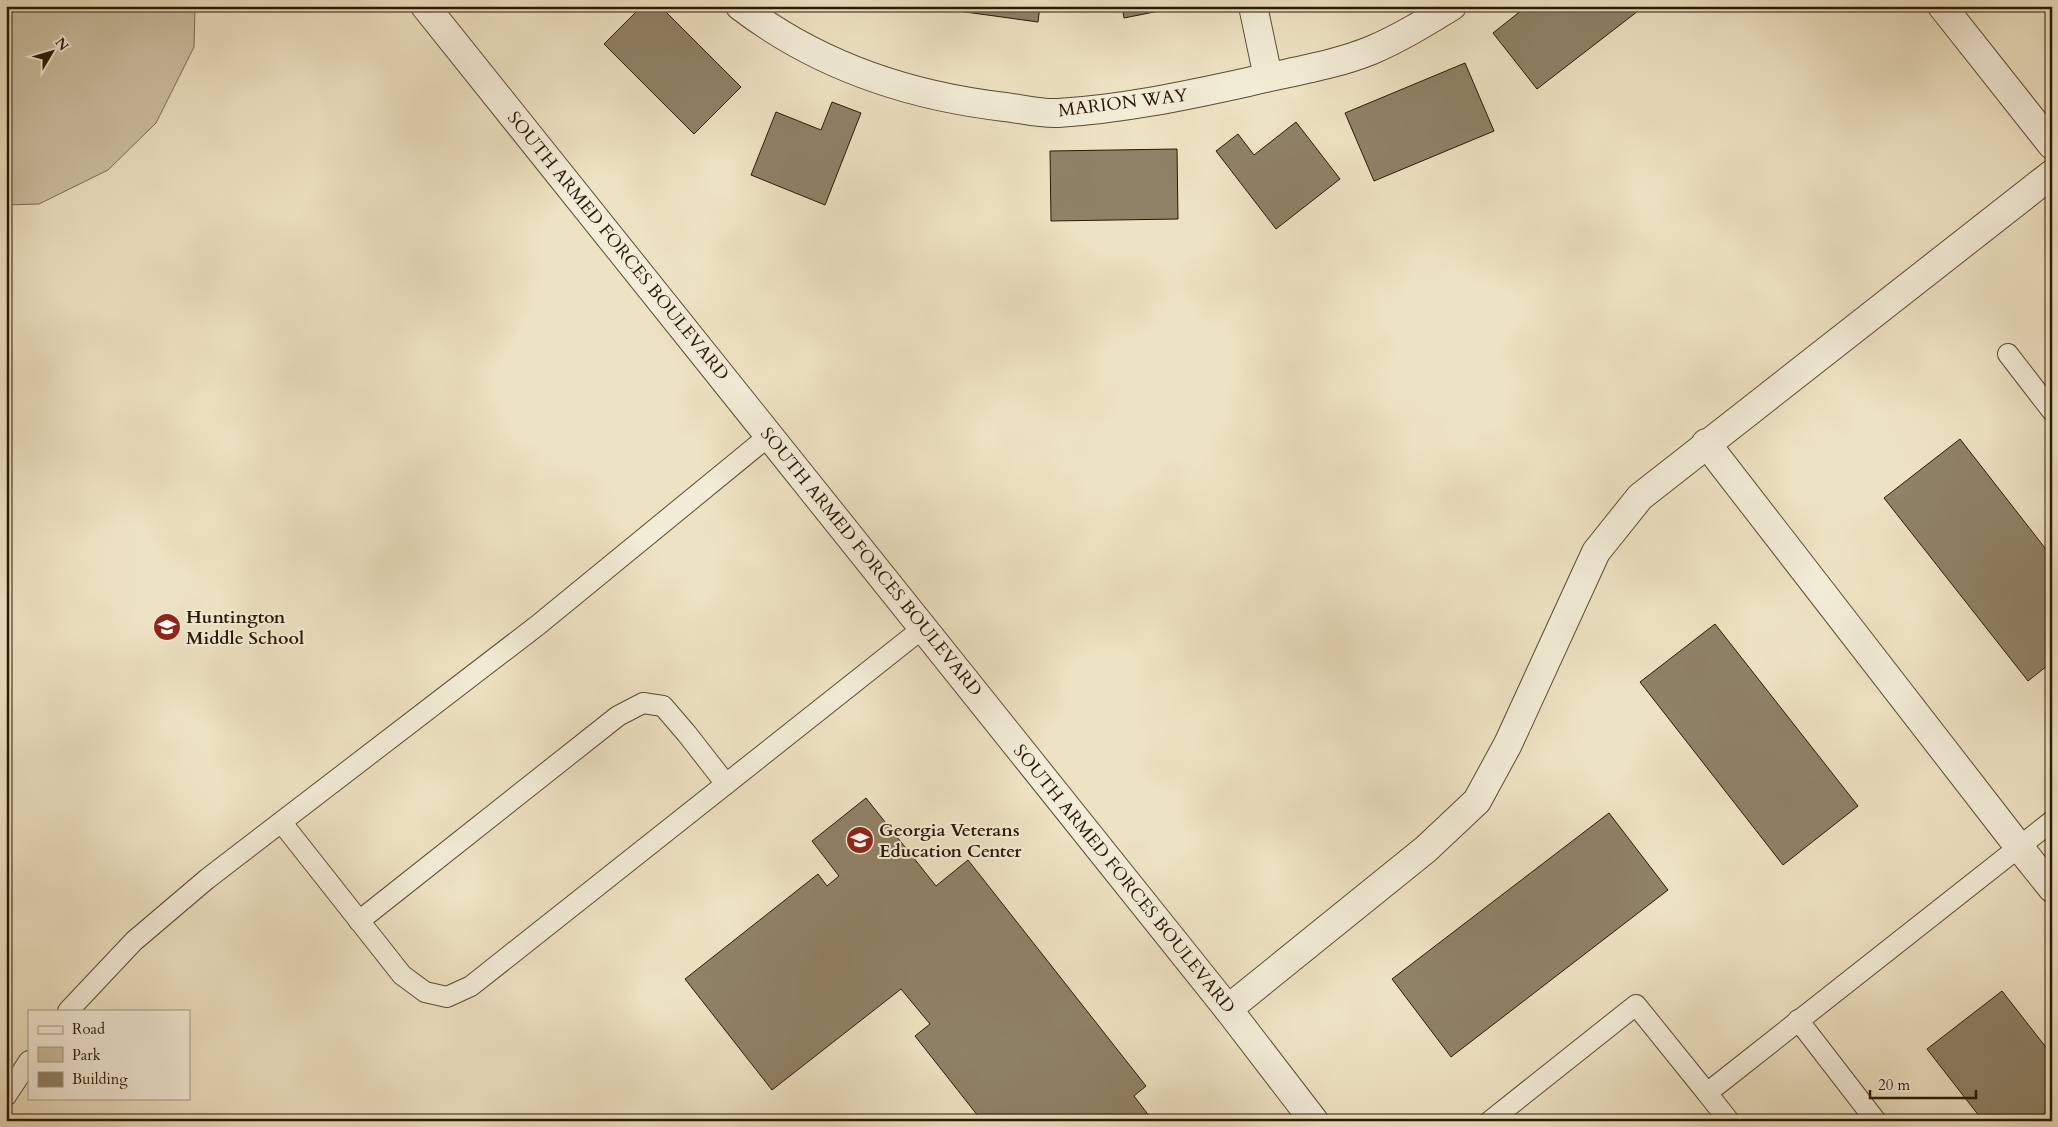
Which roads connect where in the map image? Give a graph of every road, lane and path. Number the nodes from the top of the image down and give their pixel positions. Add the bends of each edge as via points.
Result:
1 (426, 6) edge
2 (740, 6) edge
3 (1253, 6) edge
4 (1452, 6) edge
5 (1942, 6) edge
6 (1268, 77) junction
7 (2052, 145) edge
8 (2052, 174) edge
9 (2008, 354) dead end
10 (2052, 411) edge
11 (770, 435) junction
12 (1706, 443) junction
13 (923, 628) junction
14 (726, 784) junction
15 (2052, 821) edge
16 (282, 823) junction
17 (2018, 847) junction
18 (2052, 888) edge
19 (359, 921) junction
20 (1228, 1009) junction
21 (69, 1010) edge
22 (1798, 1020) junction
23 (28, 1063) edge
24 (1707, 1093) junction
25 (6, 1096) edge
26 (1314, 1121) edge
27 (1490, 1121) edge
28 (1728, 1121) edge
29 (1876, 1121) edge

1 - 11 street, SOUTH ARMED FORCES BOULEVARD
2 - 6 street, MARION WAY via 785,38 820,57 894,85 973,104 1055,113 1141,104
3 - 6 street
4 - 6 street, MARION WAY via 1371,50 1333,63
5 - 7 street
8 - 12 street
9 - 10 lane
11 - 13 street, SOUTH ARMED FORCES BOULEVARD
11 - 16 lane via 538,625
12 - 17 street
12 - 20 street via 1640,497 1596,552 1508,744 1477,801 1426,849
13 - 14 lane
13 - 20 street, SOUTH ARMED FORCES BOULEVARD
14 - 19 lane via 471,986 447,997 425,992 402,975
14 - 19 lane via 663,706 643,703 618,716
15 - 17 lane
16 - 19 lane
16 - 21 lane via 207,879 134,941
17 - 18 street
17 - 22 lane
20 - 26 street, SOUTH ARMED FORCES BOULEVARD
22 - 24 lane
22 - 29 lane
23 - 25 lane
24 - 27 lane via 1636,1005
24 - 28 lane

